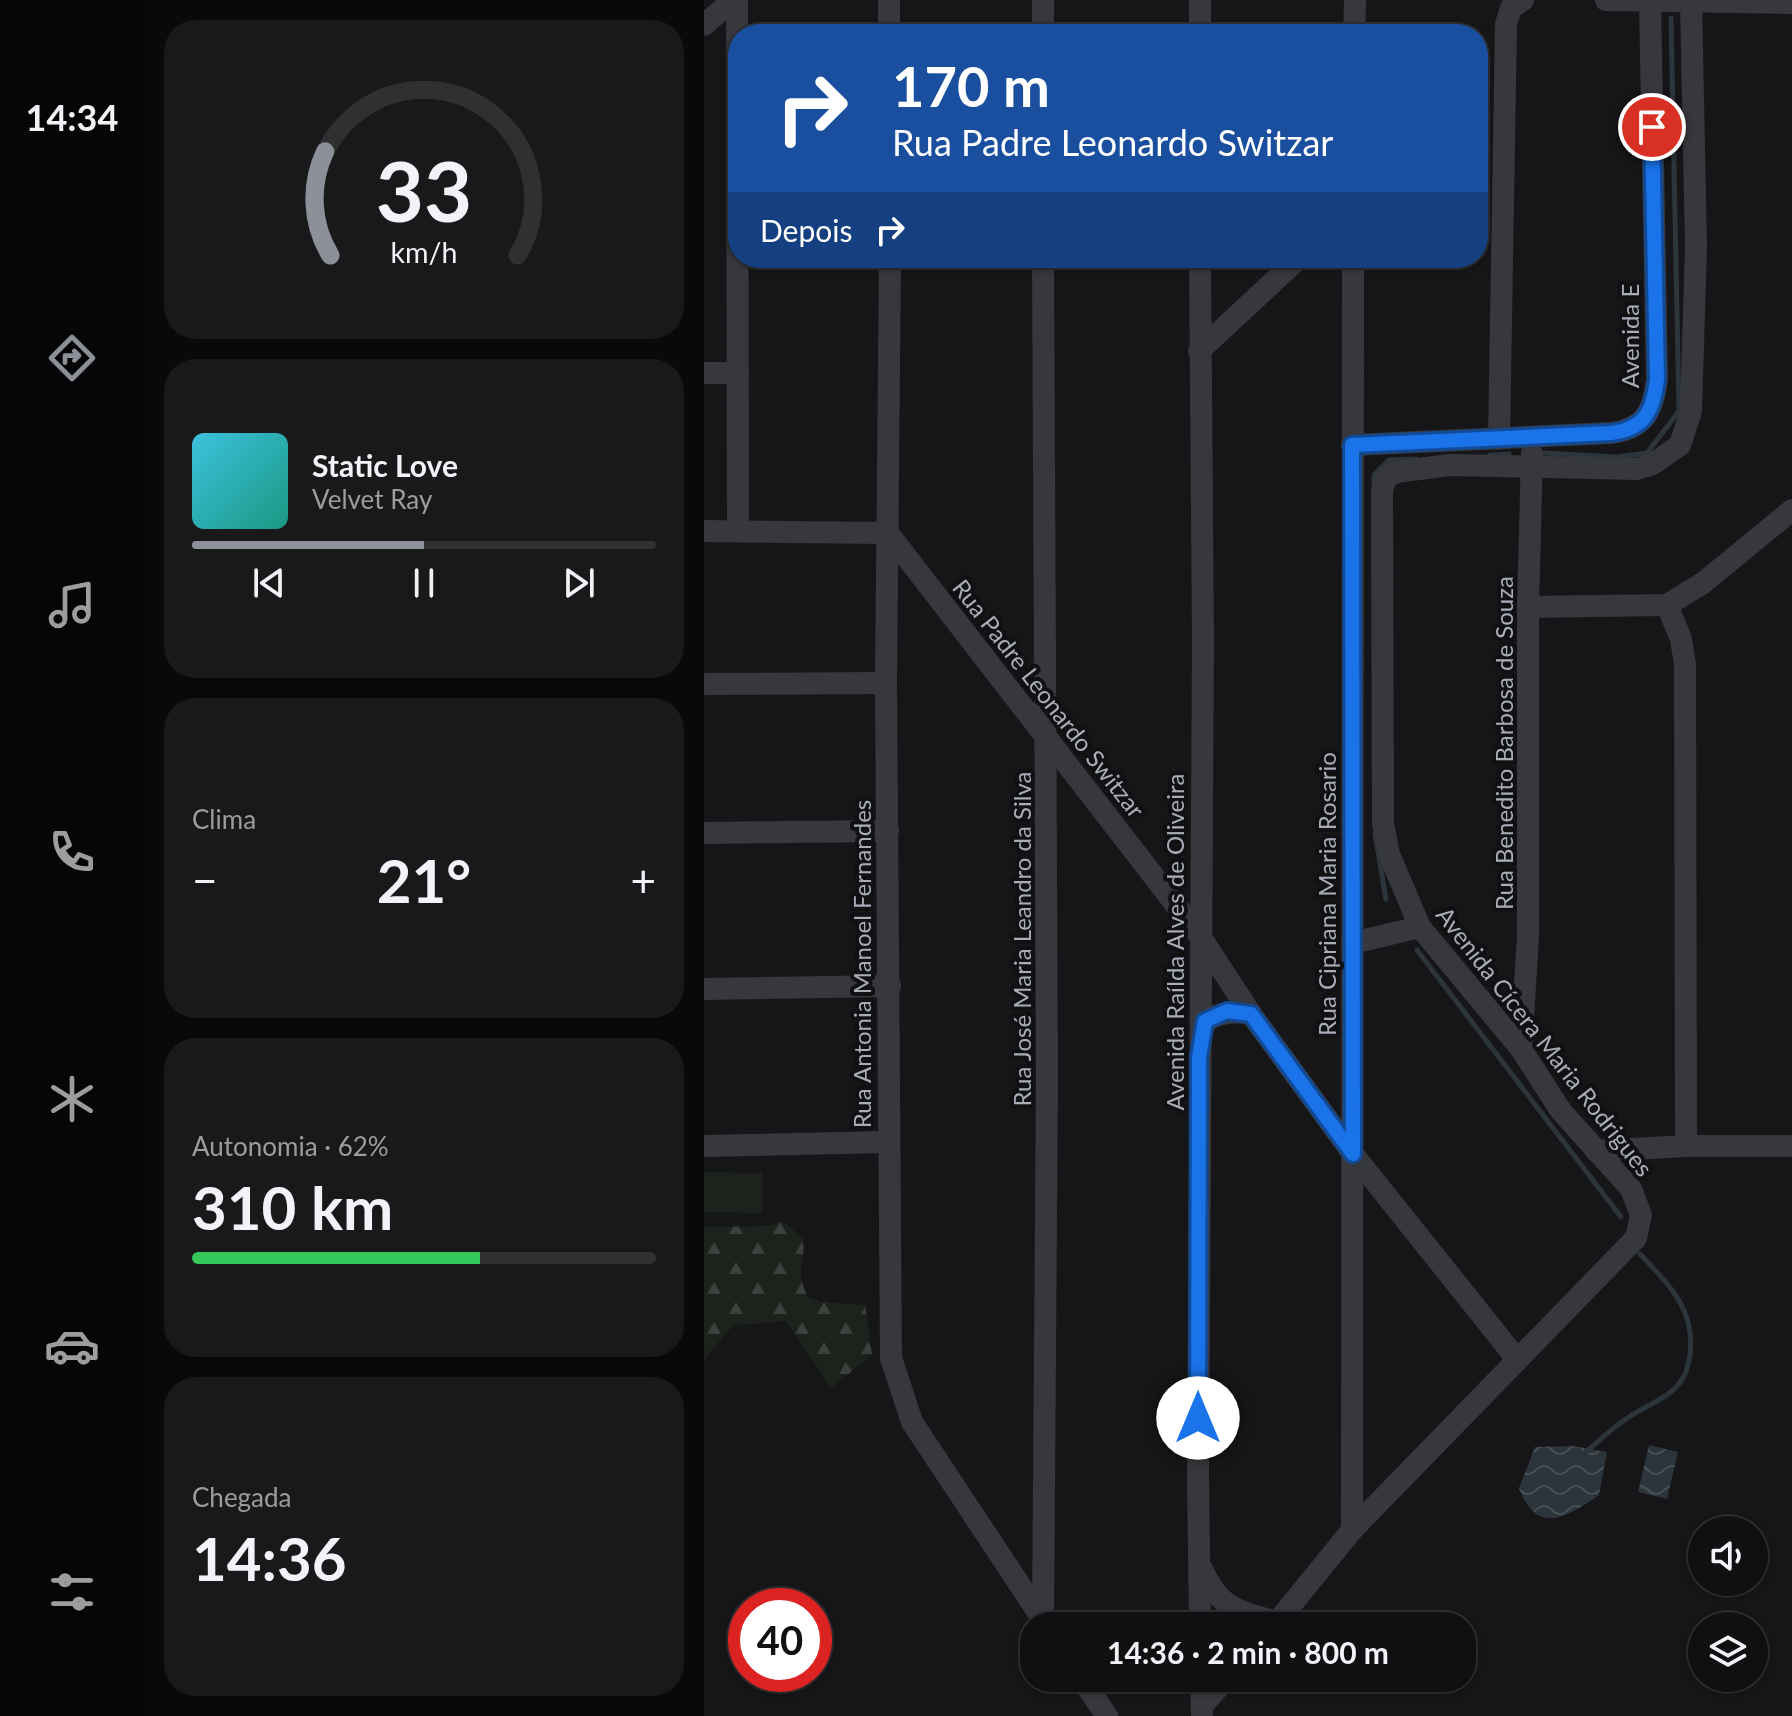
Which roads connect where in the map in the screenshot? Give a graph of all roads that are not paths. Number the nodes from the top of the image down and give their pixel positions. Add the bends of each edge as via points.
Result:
1 (735, 0) edge
2 (889, 0) edge
3 (1043, 0) edge
4 (1200, 0) edge
5 (1355, 0) edge
6 (1523, 0) edge
7 (1606, 0) edge
8 (1691, 0) edge
9 (1650, 1) edge
10 (1792, 3) edge
11 (735, 24) edge
12 (889, 24) edge
13 (1043, 24) edge
14 (1200, 24) edge
15 (1354, 24) edge
16 (704, 25) edge
17 (737, 268) edge
18 (890, 268) edge
19 (1043, 268) edge
20 (1200, 268) edge
21 (1288, 268) edge
22 (1353, 268) edge
23 (1199, 351) junction
24 (704, 373) edge
25 (738, 373) junction
26 (1532, 437) junction
27 (1499, 439) junction
28 (1352, 445) junction
29 (1533, 466) junction
30 (1792, 510) edge
31 (704, 531) edge
32 (738, 531) junction
33 (888, 533) junction
34 (1667, 605) junction
35 (1528, 607) junction
36 (886, 683) junction
37 (704, 684) edge
38 (1047, 736) junction
39 (888, 831) junction
40 (704, 833) edge
41 (1420, 927) junction
42 (1200, 936) junction
43 (1352, 943) junction
44 (890, 986) junction
45 (704, 989) edge
46 (1251, 1014) junction
47 (1201, 1033) junction
48 (1521, 1049) junction
49 (887, 1142) junction
50 (704, 1146) edge
51 (1686, 1146) junction
52 (1792, 1146) edge
53 (1596, 1151) junction
54 (1353, 1154) junction
55 (1516, 1358) junction
56 (1352, 1530) junction
57 (1198, 1561) junction
58 (1038, 1612) edge
59 (1045, 1612) edge
60 (1200, 1612) edge
61 (1245, 1612) edge
62 (1286, 1612) edge
63 (1091, 1692) edge
64 (1216, 1692) edge
65 (1202, 1711) edge
66 (1107, 1716) edge

1 - 11 street
1 - 16 street
2 - 12 street
3 - 13 street
4 - 14 street
5 - 15 street
6 - 27 street via 1511,8 1506,24
7 - 9 street
8 - 9 street
8 - 10 street
8 - 29 street, Avenida Cícera Maria Rodrigues via 1696,247 1688,430 1667,457 1637,469
9 - 26 street, Avenida E via 1654,403 1646,420 1628,431
17 - 25 street
18 - 33 street, Rua Antonia Manoel Fernandes
19 - 38 street, Rua José Maria Leandro da Silva
20 - 23 street, Avenida Raílda Alves de Oliveira
21 - 23 street
22 - 28 street, Rua Cipriana Maria Rosario
23 - 42 street, Avenida Raílda Alves de Oliveira
24 - 25 street
25 - 32 street
26 - 27 street, Avenida E
26 - 29 street, Rua Benedito Barbosa de Souza
27 - 28 street, Avenida E
28 - 43 street, Rua Cipriana Maria Rosario
29 - 35 street, Rua Benedito Barbosa de Souza
29 - 41 street, Avenida Cícera Maria Rodrigues via 1406,469 1386,478 1382,490 1383,824 1389,854
30 - 34 street via 1703,583
31 - 32 street
32 - 33 street
33 - 36 street, Rua Antonia Manoel Fernandes
33 - 38 street, Rua Padre Leonardo Switzar
34 - 35 street
34 - 51 street via 1685,664
35 - 48 street, Rua Benedito Barbosa de Souza via 1528,937
36 - 37 street
36 - 39 street, Rua Antonia Manoel Fernandes
38 - 42 street, Rua Padre Leonardo Switzar
38 - 59 street, Rua José Maria Leandro da Silva
39 - 40 street
39 - 44 street, Rua Antonia Manoel Fernandes
41 - 43 street
41 - 48 street, Avenida Cícera Maria Rodrigues
42 - 46 street, Rua Padre Leonardo Switzar
42 - 47 street, Avenida Raílda Alves de Oliveira
43 - 54 street, Rua Cipriana Maria Rosario
44 - 45 street
44 - 49 street, Rua Antonia Manoel Fernandes
46 - 47 street via 1227,1011 1205,1021
46 - 54 street, Rua Padre Leonardo Switzar
47 - 57 street, Avenida Raílda Alves de Oliveira
48 - 53 street, Avenida Cícera Maria Rodrigues via 1561,1111
49 - 50 street
49 - 58 street, Rua Antonia Manoel Fernandes via 891,1358 900,1391 912,1422
51 - 52 street
51 - 53 street
53 - 55 street, Avenida Cícera Maria Rodrigues via 1637,1201 1641,1215 1636,1238
54 - 55 street, Rua Padre Leonardo Switzar
54 - 56 street, Rua Cipriana Maria Rosario
55 - 56 street
56 - 62 street
57 - 60 street, Avenida Raílda Alves de Oliveira
57 - 61 street via 1211,1590 1224,1604
63 - 66 street
64 - 65 street

